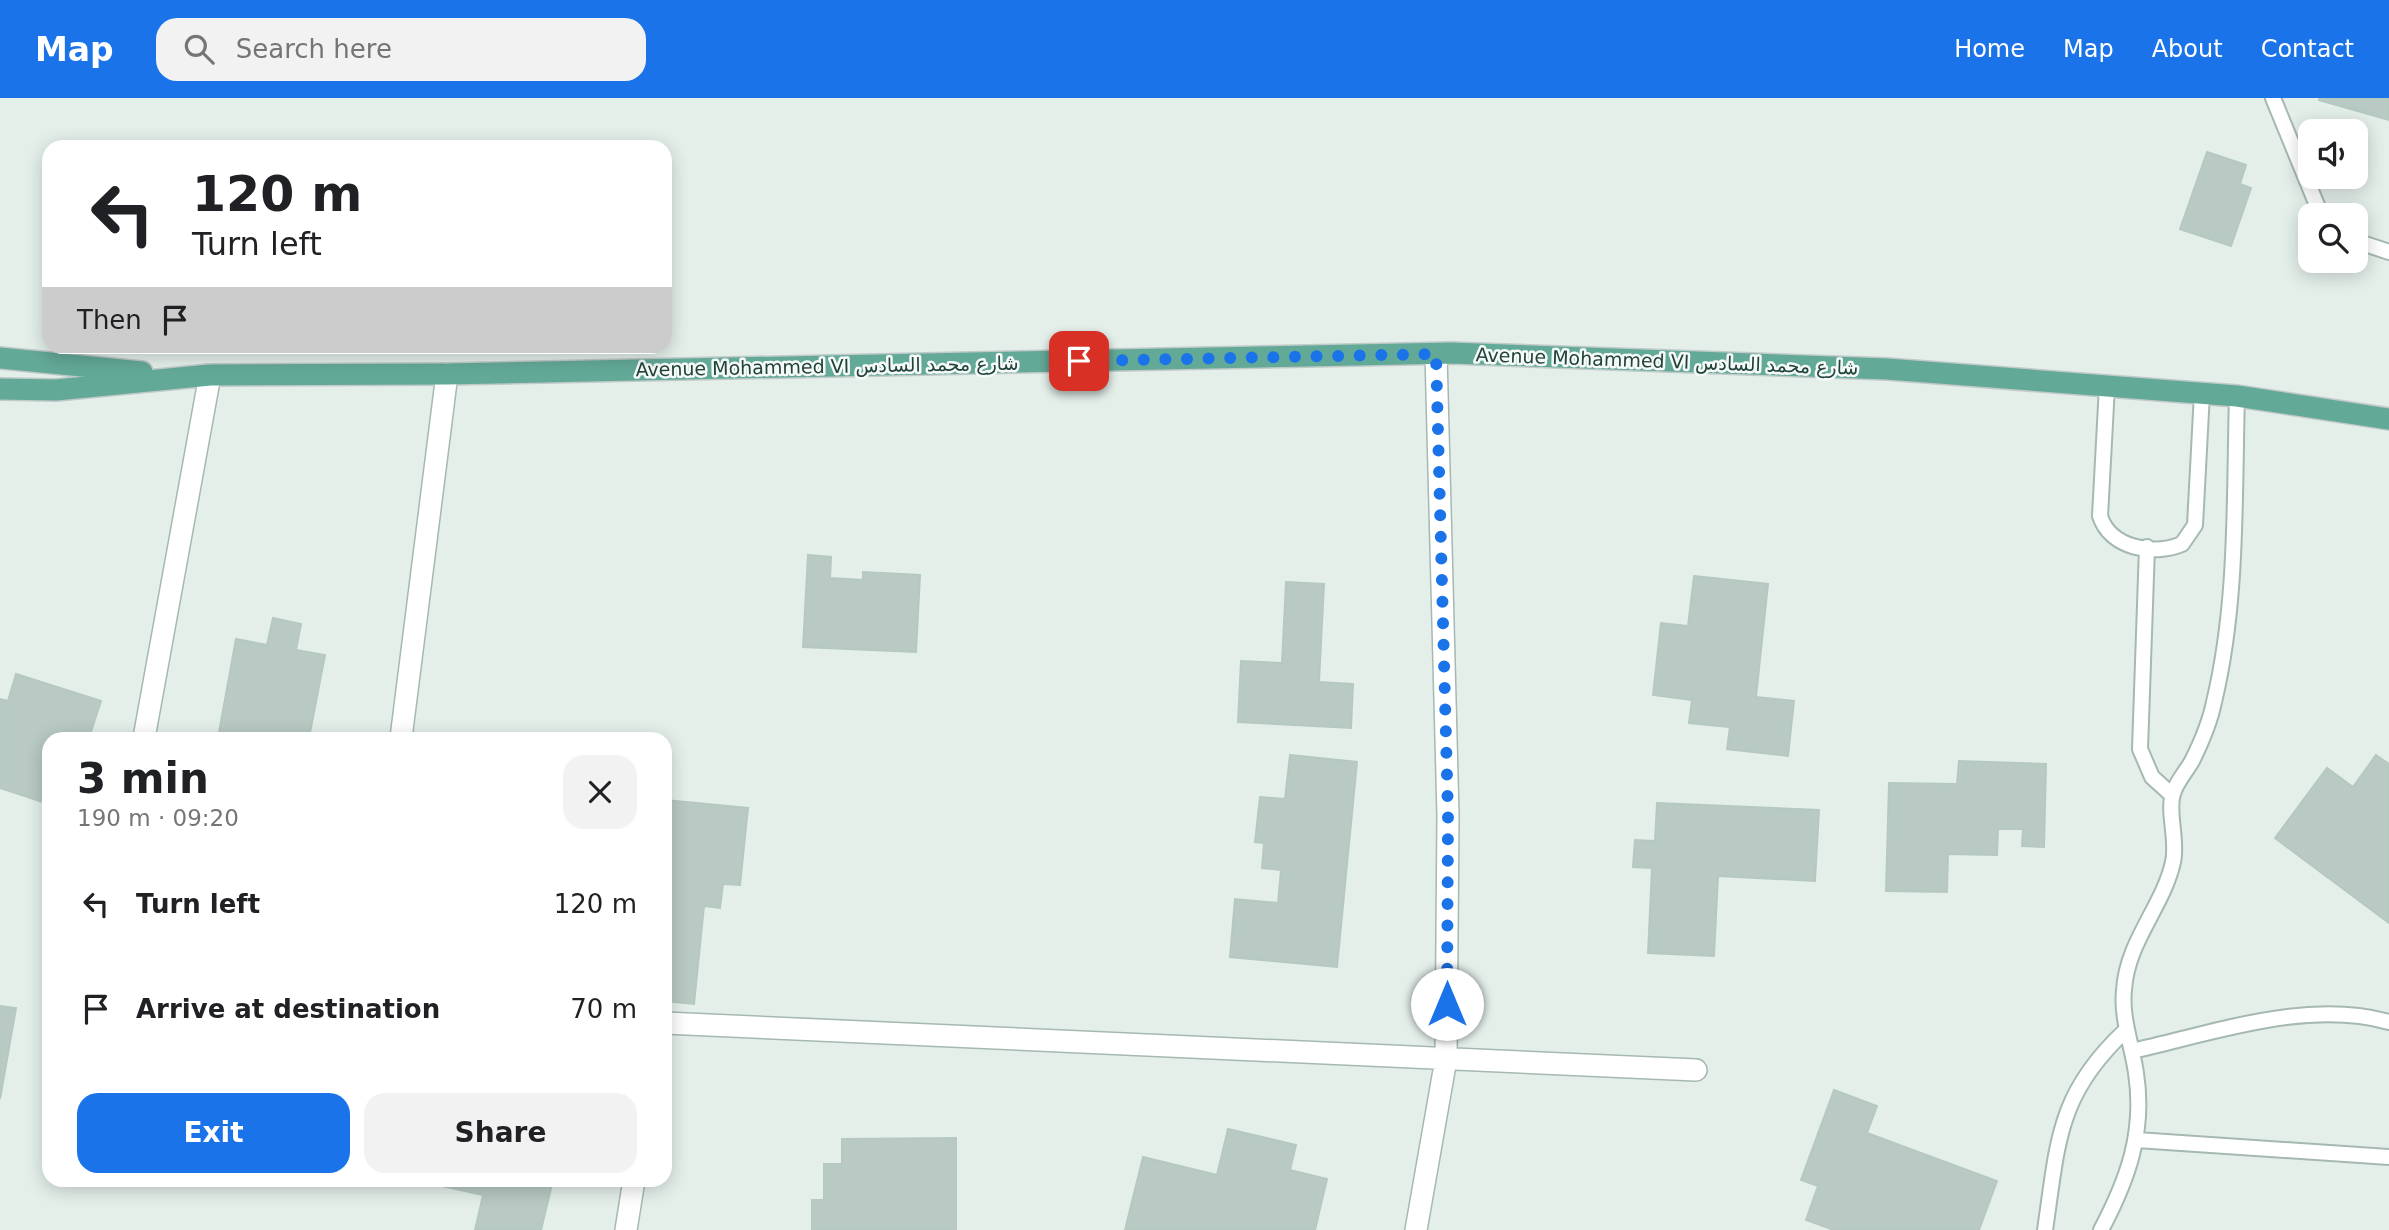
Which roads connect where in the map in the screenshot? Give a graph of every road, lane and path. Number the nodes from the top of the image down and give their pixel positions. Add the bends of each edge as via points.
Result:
1 (2273, 98) edge
2 (2316, 203) edge
3 (2368, 245) edge
4 (2389, 252) edge
5 (1436, 354) junction
6 (0, 358) edge
7 (447, 374) junction
8 (210, 375) junction
9 (186, 376) junction
10 (2107, 386) junction
11 (0, 389) edge
12 (2202, 393) junction
13 (2237, 396) junction
14 (2389, 419) edge
15 (2147, 547) junction
16 (145, 732) edge
17 (402, 732) edge
18 (2172, 795) junction
19 (2389, 1022) edge
20 (672, 1023) edge
21 (2126, 1030) junction
22 (2132, 1051) junction
23 (1446, 1059) junction
24 (1696, 1070) dead end
25 (2137, 1140) junction
26 (2389, 1157) edge
27 (633, 1187) edge
28 (626, 1230) edge
29 (1416, 1230) edge
30 (2046, 1230) edge
31 (2101, 1230) edge

1 - 2 lane
3 - 4 lane
5 - 7 main road, Avenue Mohammed VI شارع محمد السادس
5 - 10 main road, Avenue Mohammed VI شارع محمد السادس via 1887,369
5 - 23 street via 1448,815
6 - 9 main road, Avenue Mohammed VI شارع محمد السادس
7 - 8 main road, Avenue Mohammed VI شارع محمد السادس
7 - 17 street
8 - 9 main road, Avenue Mohammed VI شارع محمد السادس
8 - 16 street
9 - 11 main road, Avenue Mohammed VI شارع محمد السادس via 56,390
10 - 12 main road, Avenue Mohammed VI شارع محمد السادس
10 - 15 lane via 2100,516 2115,540
12 - 13 main road, Avenue Mohammed VI شارع محمد السادس
12 - 15 lane via 2195,525 2182,544
13 - 14 main road, Avenue Mohammed VI شارع محمد السادس
13 - 18 lane via 2229,622 2206,730
15 - 18 lane via 2140,749 2152,777
18 - 21 lane via 2174,860 2131,956 2124,989
19 - 22 lane via 2311,1013
20 - 23 street
21 - 22 lane
21 - 30 lane via 2098,1056 2072,1099 2058,1146
22 - 25 lane via 2139,1100
23 - 24 street
23 - 29 street
25 - 26 lane
25 - 31 lane via 2129,1172
27 - 28 street

